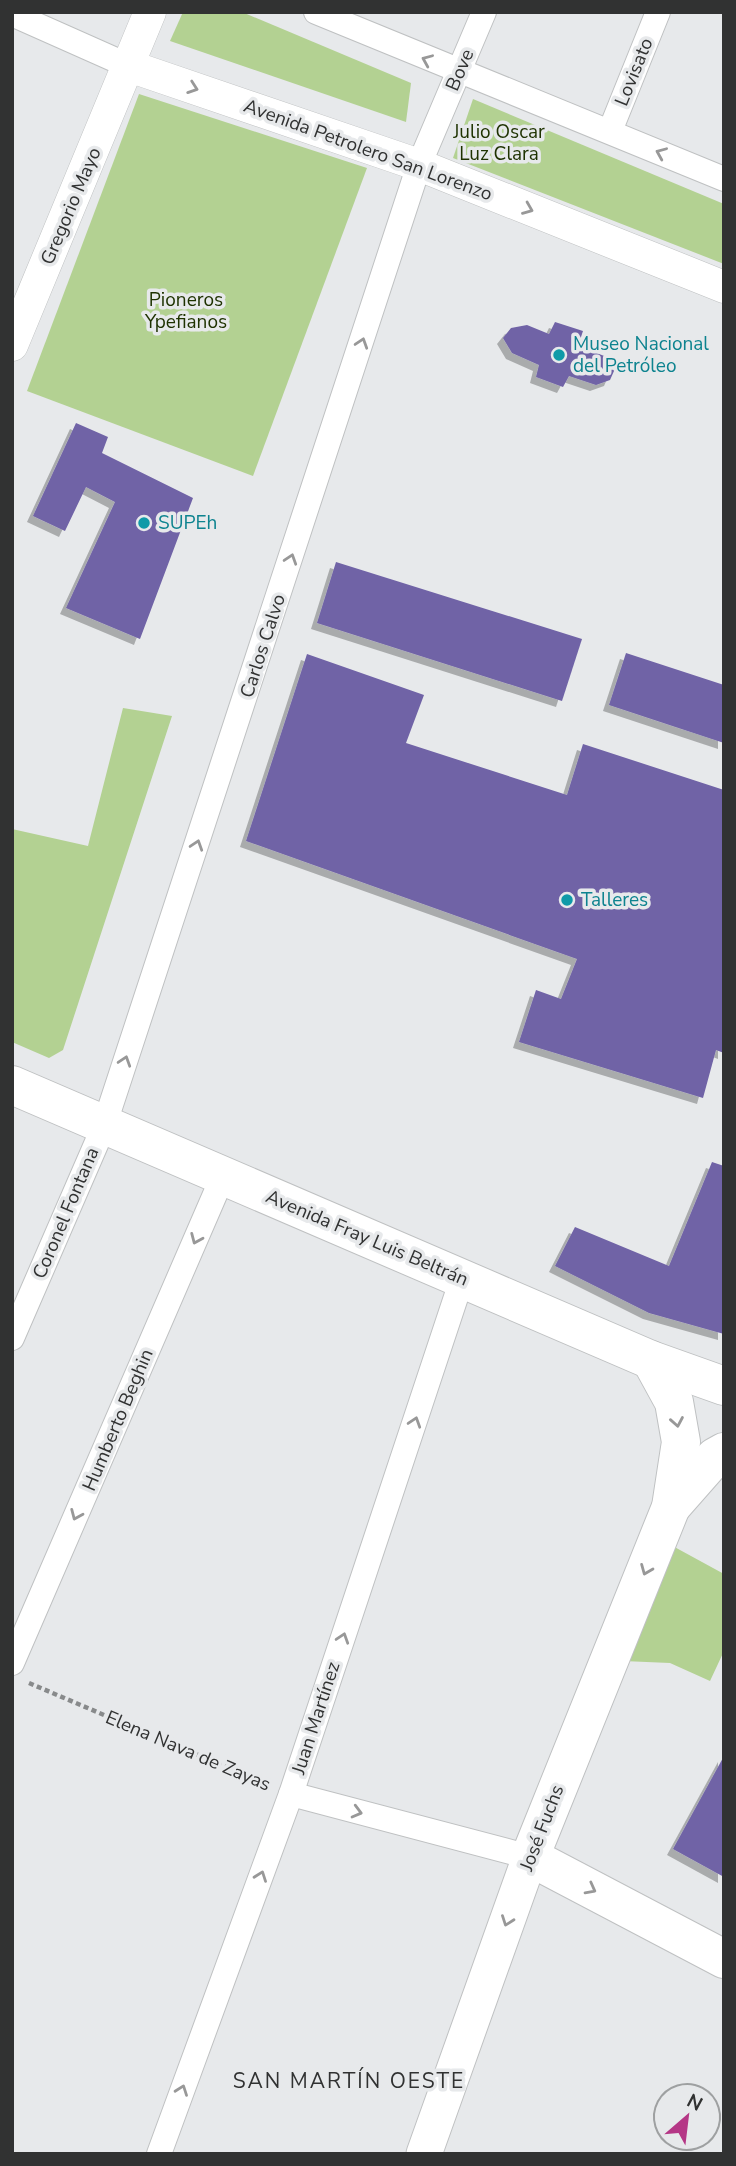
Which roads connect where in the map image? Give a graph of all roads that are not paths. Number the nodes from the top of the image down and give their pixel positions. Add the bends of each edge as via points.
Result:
1 (150, 12) edge
2 (484, 12) edge
3 (658, 12) edge
4 (324, 14) edge
5 (12, 15) edge
6 (129, 66) junction
7 (459, 74) junction
8 (610, 131) junction
9 (419, 165) junction
10 (724, 179) edge
11 (724, 287) edge
12 (12, 345) edge
13 (12, 1085) edge
14 (104, 1126) junction
15 (223, 1176) junction
16 (462, 1279) junction
17 (12, 1338) edge
18 (651, 1360) junction
19 (724, 1386) edge
20 (724, 1452) edge
21 (671, 1507) junction
22 (19, 1672) edge
23 (291, 1794) junction
24 (530, 1857) junction
25 (724, 1959) edge
26 (159, 2154) edge
27 (424, 2154) edge

1 - 6 street, Gregorio Mayo
2 - 7 street, Bove
3 - 8 street, Lovisato
7 -> 4 street
5 - 6 street, Avenida Petrolero San Lorenzo
6 -> 9 street, Avenida Petrolero San Lorenzo
6 - 12 street, Gregorio Mayo
7 - 8 street
7 - 9 street, Bove
10 -> 8 street
9 -> 11 street, Avenida Petrolero San Lorenzo
14 -> 9 street, Carlos Calvo
13 - 14 main road, Avenida Fray Luis Beltrán
14 - 15 main road, Avenida Fray Luis Beltrán
14 - 17 street, Coronel Fontana
15 - 16 main road, Avenida Fray Luis Beltrán
15 -> 22 street, Humberto Beghin
16 - 18 main road, Avenida Fray Luis Beltrán
23 -> 16 street, Juan Martínez
18 - 19 main road, Avenida Fray Luis Beltrán
18 -> 21 main road, José Fuchs via 674,1402 681,1442
20 - 21 main road, José Fuchs
21 -> 24 main road, José Fuchs
23 -> 24 street, Elena Nava de Zayas
26 -> 23 street, Juan Martínez
24 -> 25 main road
24 -> 27 main road, José Fuchs

